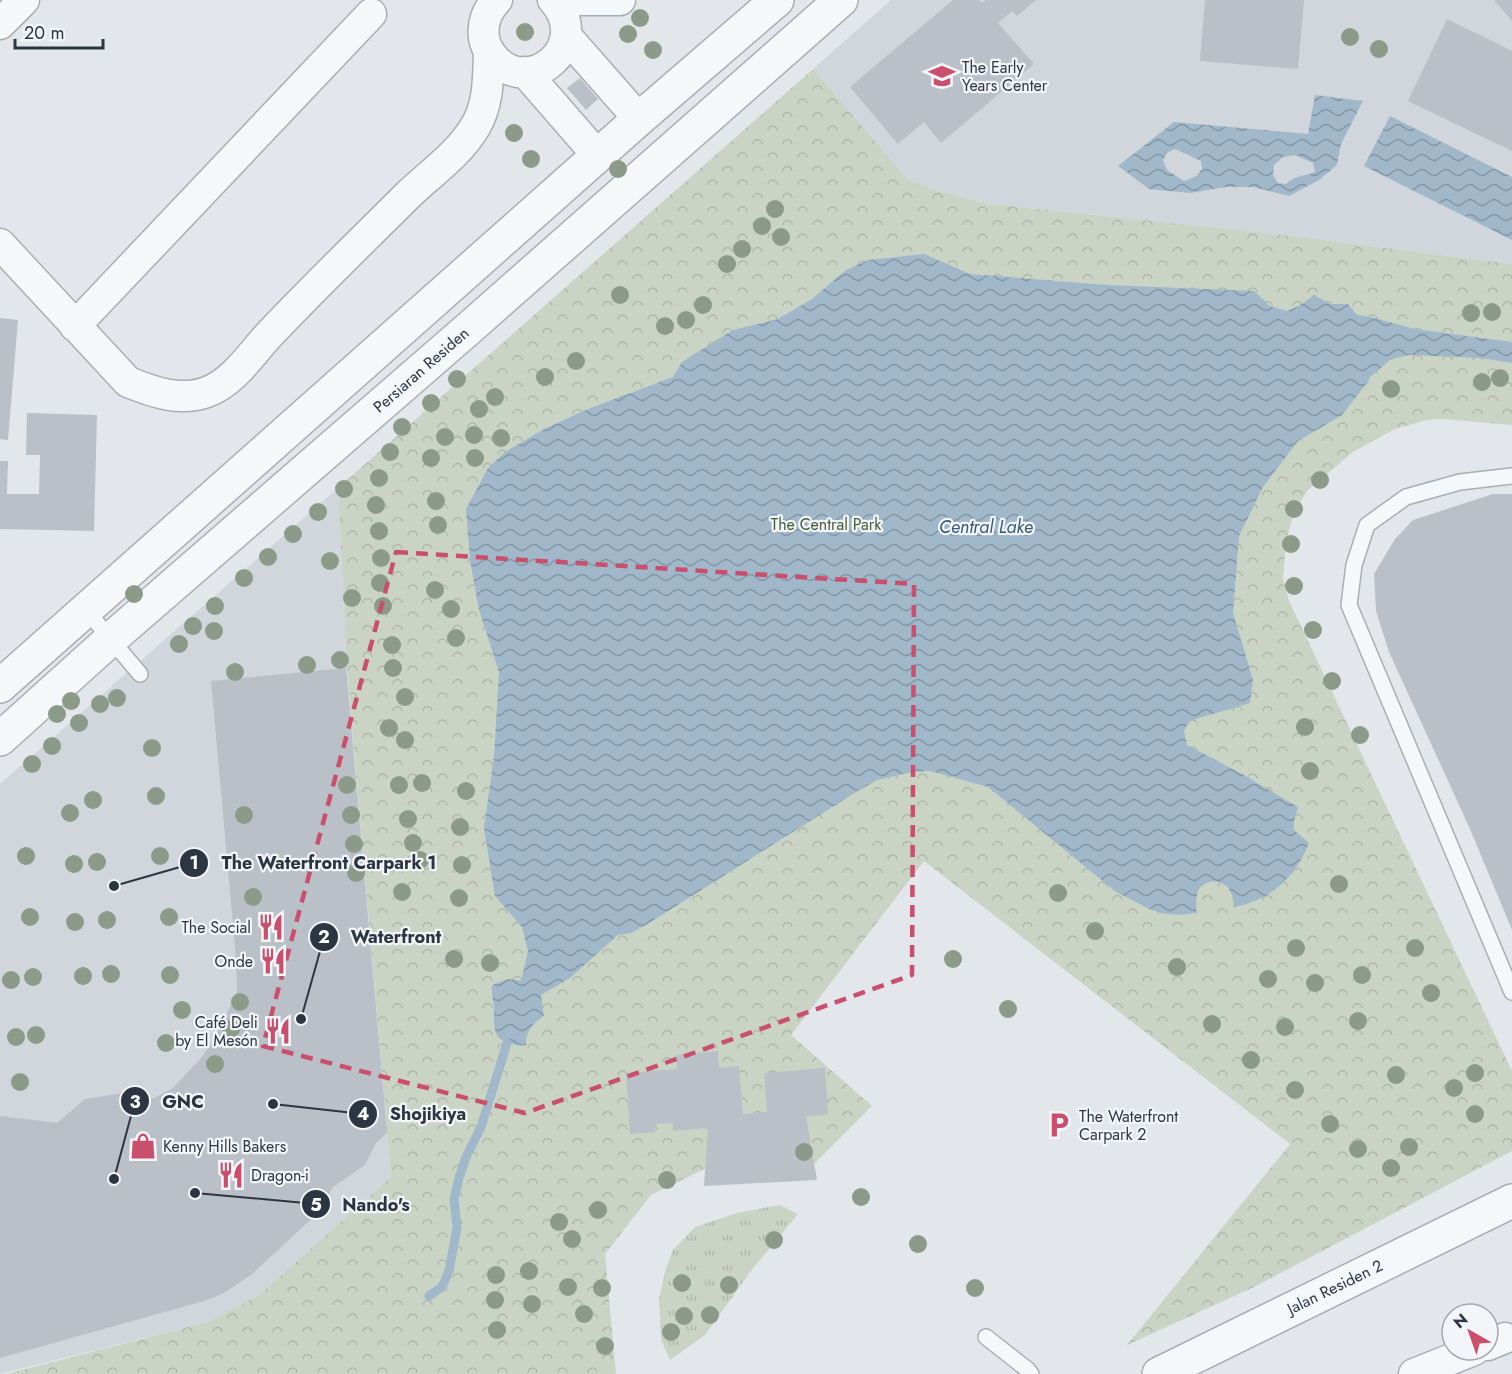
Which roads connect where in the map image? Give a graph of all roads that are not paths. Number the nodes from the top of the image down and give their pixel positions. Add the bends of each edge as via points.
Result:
1 (24, 0) edge
2 (497, 0) edge
3 (553, 0) edge
4 (569, 0) edge
5 (620, 0) edge
6 (777, 0) edge
7 (841, 0) edge
8 (371, 14) dead end
9 (0, 24) edge
10 (567, 37) junction
11 (489, 52) junction
12 (525, 72) junction
13 (639, 119) junction
14 (598, 156) junction
15 (0, 244) edge
16 (75, 326) junction
17 (1512, 476) edge
18 (87, 611) junction
19 (111, 639) junction
20 (140, 674) dead end
21 (0, 686) edge
22 (0, 739) edge
23 (1512, 992) edge
24 (1512, 1201) edge
25 (986, 1337) dead end
26 (1444, 1362) edge
27 (1031, 1374) edge
28 (1159, 1374) edge
29 (1414, 1374) edge

1 - 9 street
2 - 11 street via 486,14 483,27
3 - 10 street via 567,23
4 - 5 street
6 - 13 street
7 - 19 street, Persiaran Residen
8 - 16 street
10 - 12 street via 552,62 540,70
10 - 13 street
11 - 12 street via 511,70
11 - 16 street via 487,100 458,150 316,286 230,377 208,392 186,397 156,394 128,382
12 - 14 street
13 - 14 street
14 - 18 street
15 - 16 street
17 - 23 lane via 1460,482 1406,496 1367,525 1354,565 1349,605
18 - 19 lane
18 - 21 street
19 - 20 lane
19 - 22 street, Persiaran Residen
24 - 28 street, Jalan Residen 2
25 - 27 lane
26 - 29 street

